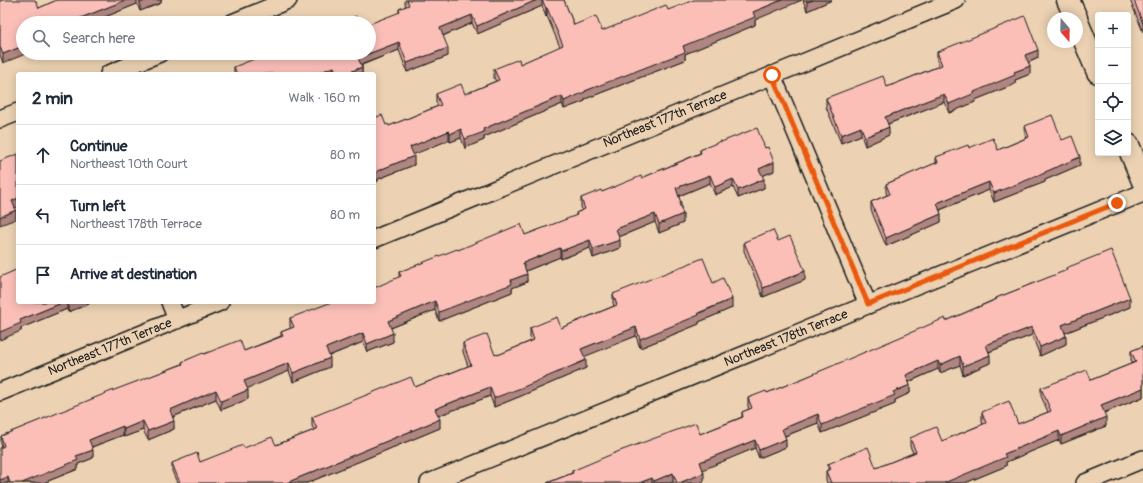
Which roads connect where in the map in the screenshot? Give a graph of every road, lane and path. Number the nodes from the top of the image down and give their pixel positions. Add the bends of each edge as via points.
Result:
1 (288, 0) edge
2 (956, 0) edge
3 (1068, 0) edge
4 (1073, 12) edge
5 (249, 16) edge
6 (1083, 36) edge
7 (143, 60) edge
8 (1095, 65) edge
9 (114, 72) edge
10 (772, 75) junction
11 (16, 113) edge
12 (0, 119) edge
13 (1131, 152) edge
14 (1143, 181) edge
15 (1143, 193) edge
16 (376, 238) edge
17 (171, 304) edge
18 (215, 304) edge
19 (868, 304) junction
20 (177, 320) junction
21 (0, 392) edge
22 (1143, 459) edge
23 (429, 483) edge
24 (1085, 483) edge

1 - 5 street
2 - 10 street, Northeast 177th Terrace
3 - 4 street
6 - 8 street
7 - 9 street
10 - 16 street, Northeast 177th Terrace
10 - 19 street
11 - 12 street
13 - 14 street
15 - 19 street, Northeast 178th Terrace
17 - 20 street
18 - 20 street, Northeast 177th Terrace
19 - 23 street, Northeast 178th Terrace
20 - 21 street, Northeast 177th Terrace
22 - 24 street

